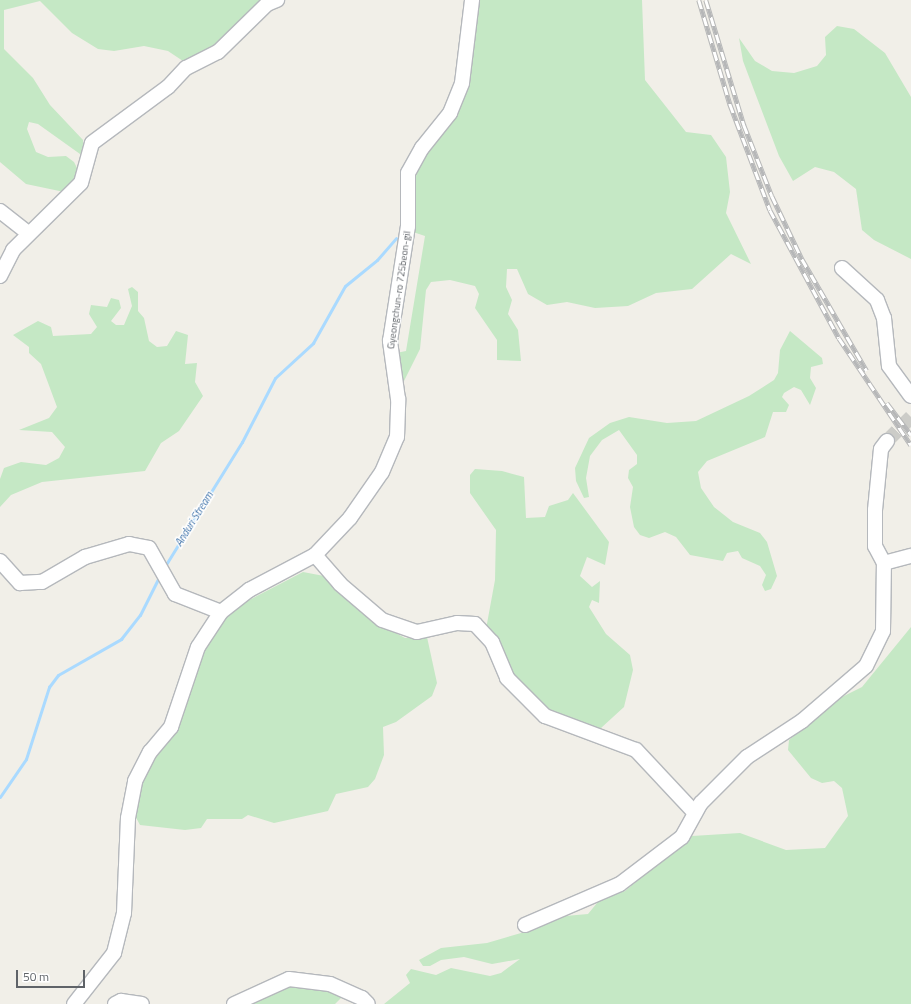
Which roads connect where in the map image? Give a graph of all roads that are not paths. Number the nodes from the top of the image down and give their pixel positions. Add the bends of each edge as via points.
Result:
1 (277, 0) edge
2 (472, 0) edge
3 (0, 211) edge
4 (28, 233) junction
5 (842, 268) dead end
6 (0, 276) edge
7 (911, 396) edge
8 (887, 441) tunnel mouth
9 (315, 555) junction
10 (911, 556) edge
11 (0, 561) edge
12 (884, 563) junction
13 (220, 612) junction
14 (696, 813) junction
15 (525, 926) dead end
16 (74, 1004) edge
17 (115, 1004) edge
18 (142, 1004) edge
19 (234, 1004) edge
20 (368, 1004) edge

1 - 4 street via 267,4 218,52 186,68 168,87 92,143 81,183
2 - 9 street, Gyeongchun-ro 725beon-gil via 462,83 450,113 422,148 408,173 408,226 390,341 391,373 398,399 397,437 377,479 350,518
3 - 4 street
4 - 6 street via 13,250
5 - 7 street via 877,300 884,318 888,366
8 - 12 street via 881,450 875,510 875,546
9 - 13 street, Gyeongchun-ro 725beon-gil via 249,590
9 - 14 street via 340,584 382,620 417,632 457,623 475,624 492,642 507,678 545,716 636,750
10 - 12 street
11 - 13 street via 20,583 42,582 85,557 129,544 149,548 175,594
12 - 14 street via 883,631 866,666 802,721 747,758 701,803
13 - 16 street, Gyeongchun-ro 725beon-gil via 198,647 171,727 150,752 135,781 128,818 124,913 114,952
14 - 15 street via 682,837 620,884
17 - 18 street via 121,1001
19 - 20 street via 289,979 330,984 362,998

